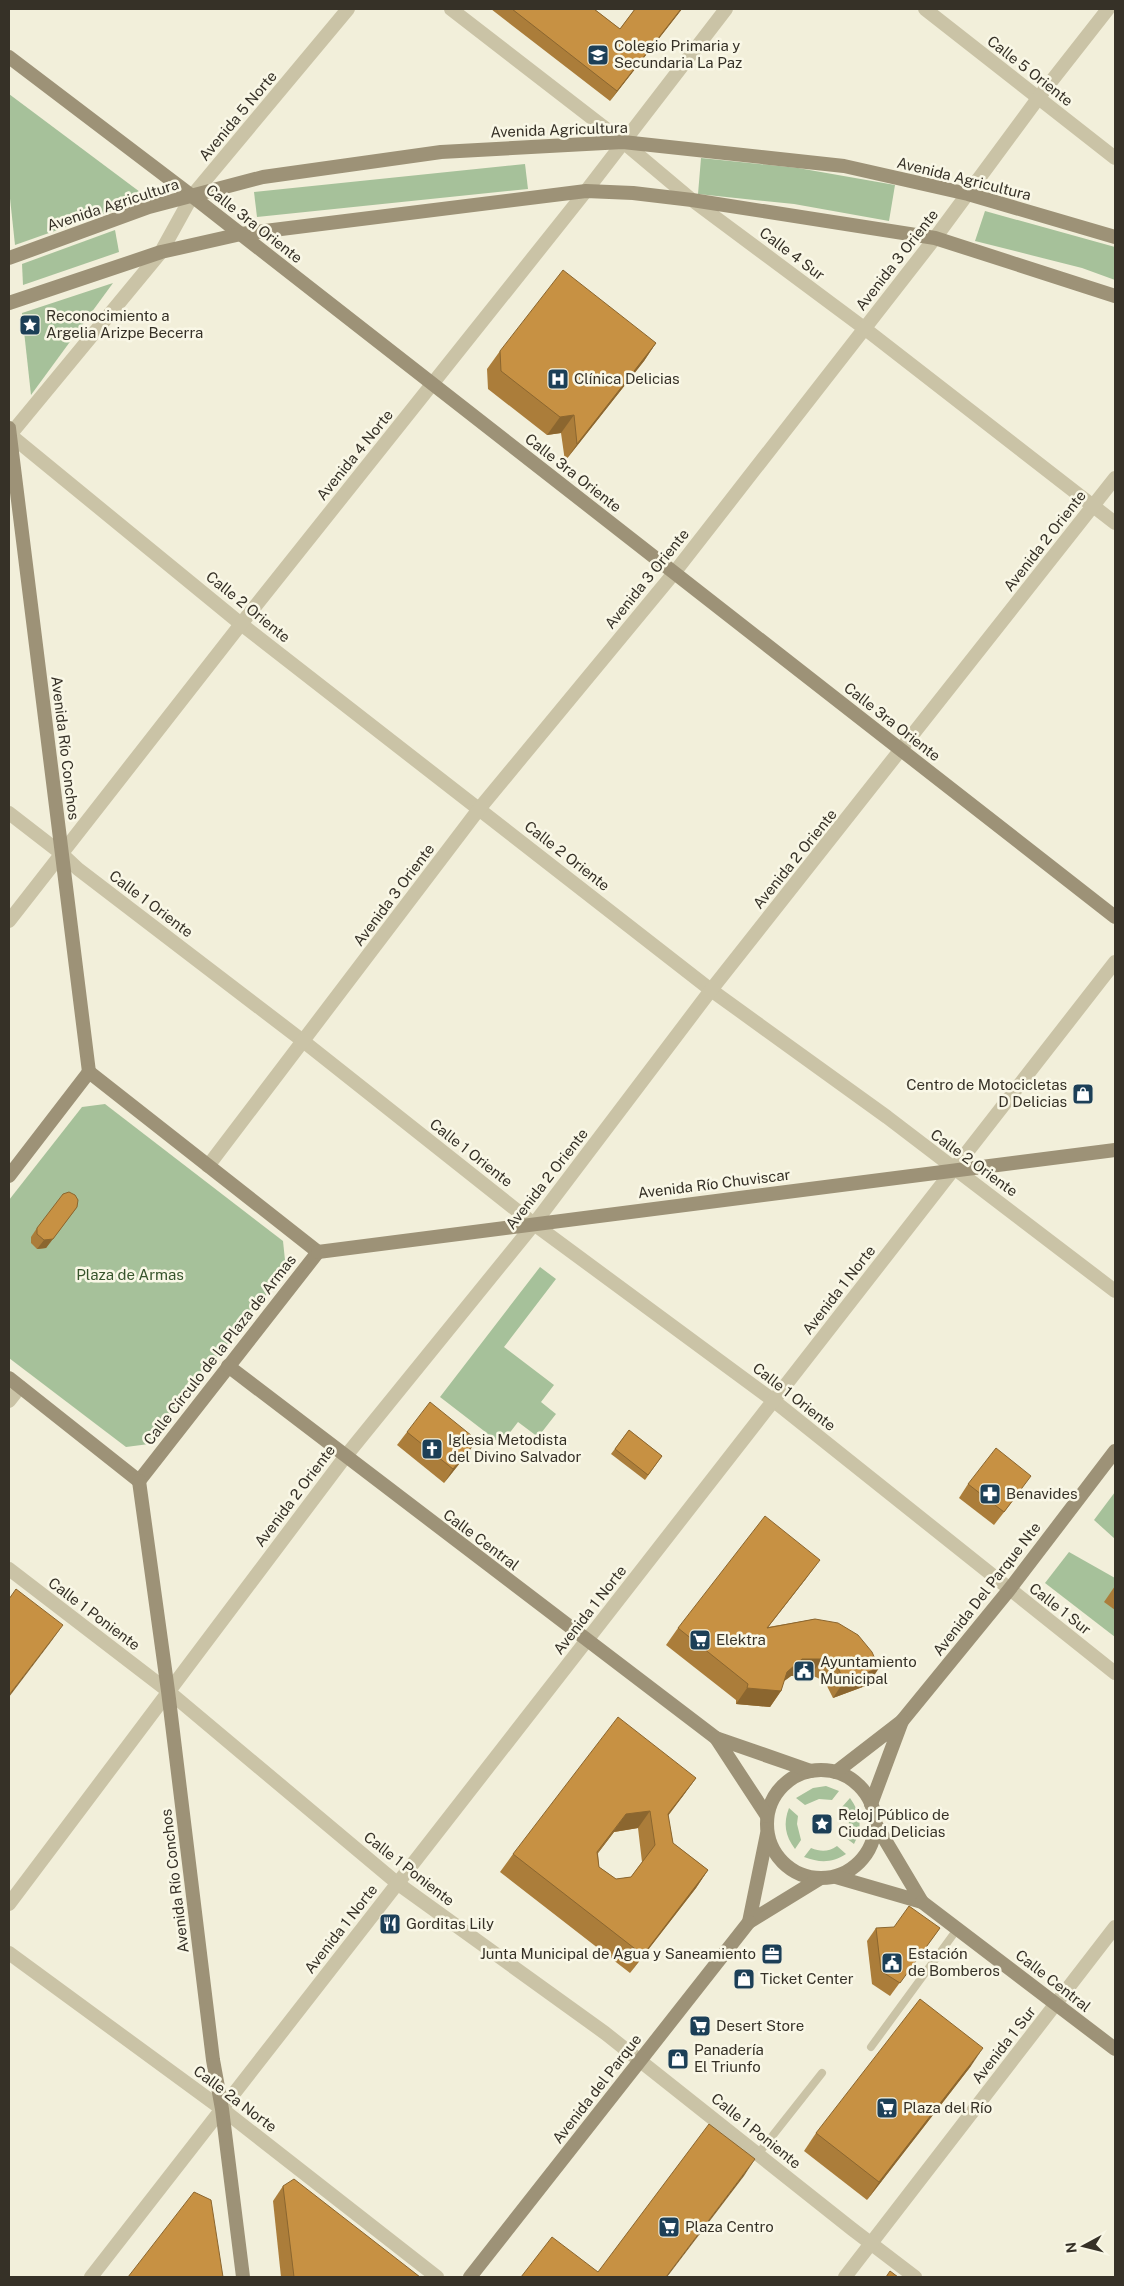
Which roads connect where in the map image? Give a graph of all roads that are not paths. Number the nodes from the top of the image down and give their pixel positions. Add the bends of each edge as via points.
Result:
1 (348, 9) edge
2 (451, 9) edge
3 (726, 9) edge
4 (925, 9) edge
5 (1108, 9) edge
6 (9, 57) edge
7 (1038, 97) junction
8 (623, 142) junction
9 (1115, 158) edge
10 (586, 191) junction
11 (968, 194) junction
12 (192, 196) junction
13 (692, 200) junction
14 (241, 234) junction
15 (1115, 237) edge
16 (935, 238) junction
17 (161, 252) junction
18 (9, 258) edge
19 (1115, 296) edge
20 (9, 303) edge
21 (864, 328) junction
22 (433, 384) junction
23 (9, 433) edge
24 (1115, 478) edge
25 (1094, 506) junction
26 (1115, 523) edge
27 (674, 573) junction
28 (241, 624) junction
29 (902, 751) junction
30 (479, 809) junction
31 (9, 812) edge
32 (62, 854) junction
33 (1115, 918) edge
34 (9, 921) edge
35 (1115, 962) edge
36 (711, 990) junction
37 (303, 1041) junction
38 (90, 1072) junction
39 (1115, 1150) edge
40 (208, 1166) junction
41 (954, 1170) junction
42 (9, 1176) edge
43 (534, 1224) junction
44 (318, 1252) junction
45 (1115, 1291) edge
46 (228, 1366) junction
47 (9, 1378) edge
48 (20, 1387) junction
49 (9, 1401) edge
50 (774, 1401) junction
51 (1115, 1451) edge
52 (345, 1457) junction
53 (139, 1481) junction
54 (9, 1569) edge
55 (1009, 1590) junction
56 (587, 1640) junction
57 (1115, 1673) edge
58 (168, 1691) junction
59 (902, 1721) junction
60 (716, 1738) junction
61 (811, 1771) junction
62 (836, 1772) junction
63 (872, 1804) junction
64 (767, 1816) junction
65 (876, 1823) junction
66 (767, 1833) junction
67 (836, 1877) junction
68 (819, 1879) junction
69 (397, 1883) junction
70 (922, 1902) junction
71 (9, 1904) edge
72 (749, 1922) junction
73 (1115, 1927) edge
74 (958, 1928) junction
75 (9, 1953) edge
76 (1056, 2004) junction
77 (871, 2047) dead end
78 (1115, 2049) edge
79 (640, 2060) junction
80 (822, 2073) dead end
81 (222, 2109) junction
82 (758, 2154) junction
83 (871, 2244) junction
84 (91, 2277) edge
85 (243, 2277) edge
86 (437, 2277) edge
87 (470, 2277) edge
88 (845, 2277) edge
89 (915, 2277) edge

1 - 12 street, Avenida 5 Norte
2 - 8 street, Calle 4 Sur
3 - 8 street, Avenida 4 Norte
4 - 7 street, Calle 5 Oriente
5 - 7 street, Avenida 3 Oriente
6 - 12 main road, Calle 3ra Oriente
7 - 9 street, Calle 5 Oriente
7 - 11 street, Avenida 3 Oriente
8 - 10 street, Avenida 4 Norte
8 - 11 main road, Avenida Agricultura via 844,166
8 - 12 main road, Avenida Agricultura via 441,152 263,177
8 - 13 street, Calle 4 Sur
10 - 13 main road
10 - 14 main road
10 - 22 street, Avenida 4 Norte
11 - 15 main road, Avenida Agricultura
11 - 16 street, Avenida 3 Oriente
12 - 14 main road, Calle 3ra Oriente
12 - 17 street, Avenida 5 Norte
12 - 18 main road, Avenida Agricultura via 149,207
13 - 16 main road
13 - 21 street, Calle 4 Sur
14 - 17 main road
14 - 22 main road, Calle 3ra Oriente
16 - 19 main road
16 - 21 street, Avenida 3 Oriente
17 - 20 main road
17 - 23 street, Avenida 5 Norte
21 - 25 street, Calle 4 Sur
21 - 27 street, Avenida 3 Oriente
22 - 27 main road, Calle 3ra Oriente
22 - 28 street, Avenida 4 Norte
23 - 28 street, Calle 2 Oriente
23 - 32 main road, Avenida Río Conchos
24 - 25 street, Avenida 2 Oriente
25 - 26 street, Calle 4 Sur
25 - 29 street, Avenida 2 Oriente
27 - 29 main road, Calle 3ra Oriente
27 - 30 street, Avenida 3 Oriente
28 - 30 street, Calle 2 Oriente
28 - 32 street, Avenida 4 Norte
29 - 33 main road, Calle 3ra Oriente
29 - 36 street, Avenida 2 Oriente
30 - 36 street, Calle 2 Oriente
30 - 37 street, Avenida 3 Oriente
31 - 32 street, Calle 1 Oriente
32 - 34 street, Avenida 4 Norte
32 - 37 street, Calle 1 Oriente
32 - 38 main road, Avenida Río Conchos
35 - 41 street, Avenida 1 Norte
36 - 41 street, Calle 2 Oriente via 887,1117
36 - 43 street, Avenida 2 Oriente
37 - 40 street, Avenida 3 Oriente
37 - 43 street, Calle 1 Oriente
38 - 40 main road, Calle Círculo de la Plaza de Armas
38 - 42 main road
39 - 41 main road, Avenida Río Chuviscar
40 - 44 main road, Calle Círculo de la Plaza de Armas
41 - 43 main road, Avenida Río Chuviscar
41 - 45 street, Calle 2 Oriente
41 - 50 street, Avenida 1 Norte
43 - 44 main road, Avenida Río Chuviscar
43 - 50 street, Calle 1 Oriente
43 - 52 street, Avenida 2 Oriente
44 - 46 main road, Calle Círculo de la Plaza de Armas
46 - 52 main road, Calle Central
46 - 53 main road, Calle Círculo de la Plaza de Armas
47 - 48 main road
48 - 49 street
48 - 53 main road
50 - 55 street, Calle 1 Oriente
50 - 56 street, Avenida 1 Norte
51 - 55 main road, Avenida Del Parque Nte
52 - 56 main road, Calle Central
52 - 58 street, Avenida 2 Oriente
53 - 58 main road, Avenida Río Conchos
54 - 58 street, Calle 1 Poniente
55 - 57 street, Calle 1 Sur
55 - 59 main road, Avenida Del Parque Nte
56 - 60 main road, Calle Central
56 - 69 street, Avenida 1 Norte
58 - 69 street, Calle 1 Poniente
58 - 71 street, Avenida 2 Oriente
58 - 81 main road, Avenida Río Conchos via 213,2060
59 - 62 main road
59 - 63 main road
60 - 61 main road
60 - 64 main road
61 - 62 main road
61 - 64 main road via 795,1776 782,1786 772,1800
62 - 63 main road via 857,1784
63 - 65 main road
64 - 66 main road
65 - 67 main road via 865,1857
65 - 70 main road
66 - 68 main road via 771,1847 790,1870 804,1877
66 - 72 main road
67 - 68 main road
67 - 70 main road
68 - 72 main road
69 - 79 street, Calle 1 Poniente
69 - 81 street, Avenida 1 Norte
70 - 74 main road, Calle Central
72 - 79 main road, Avenida del Parque
73 - 76 street, Avenida 1 Sur
74 - 76 main road, Calle Central
74 - 77 lane
75 - 81 street, Calle 2a Norte
76 - 78 main road, Calle Central
76 - 83 street, Avenida 1 Sur
79 - 82 street, Calle 1 Poniente
79 - 87 main road, Avenida del Parque
80 - 82 lane
81 - 84 street, Avenida 1 Norte
81 - 85 main road, Avenida Río Conchos
81 - 86 street, Calle 2a Norte
82 - 83 street, Calle 1 Poniente
83 - 88 street, Avenida 1 Sur
83 - 89 street, Calle 1 Poniente

